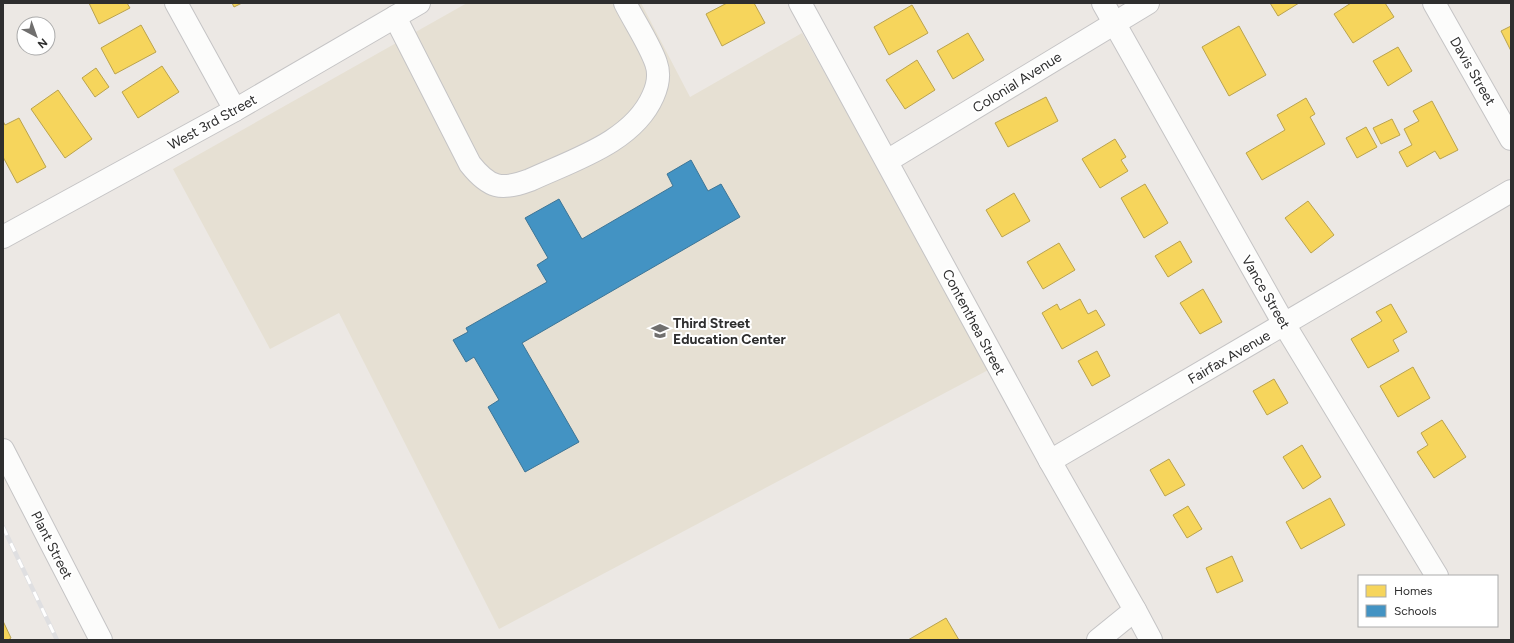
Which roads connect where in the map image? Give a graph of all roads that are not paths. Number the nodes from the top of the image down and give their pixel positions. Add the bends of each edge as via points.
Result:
1 (176, 3) edge
2 (419, 3) edge
3 (625, 3) edge
4 (800, 3) edge
5 (1103, 3) edge
6 (1148, 3) edge
7 (1434, 3) edge
8 (395, 17) junction
9 (1114, 22) junction
10 (235, 110) junction
11 (1511, 138) edge
12 (887, 162) junction
13 (1511, 192) edge
14 (3, 237) edge
15 (1284, 324) junction
16 (3, 450) edge
17 (1050, 461) junction
18 (1436, 575) edge
19 (1135, 610) junction
20 (101, 640) edge
21 (1098, 640) edge
22 (1151, 640) edge

1 - 10 street
2 - 8 street, West 3rd Street
3 - 8 street via 656,63 658,79 647,110 623,135 607,144 530,180 504,186 494,186 481,178 470,164
4 - 12 street, Contenthea Street
5 - 9 street, Vance Street
6 - 9 street, Colonial Avenue
7 - 11 street, Davis Street
8 - 10 street, West 3rd Street
9 - 12 street, Colonial Avenue
9 - 15 street, Vance Street
10 - 14 street, West 3rd Street
12 - 17 street, Contenthea Street
13 - 15 street, Fairfax Avenue
15 - 17 street, Fairfax Avenue
15 - 18 street, Vance Street
16 - 20 street, Plant Street
17 - 19 street, Contenthea Street
19 - 21 street
19 - 22 street, Contenthea Street

